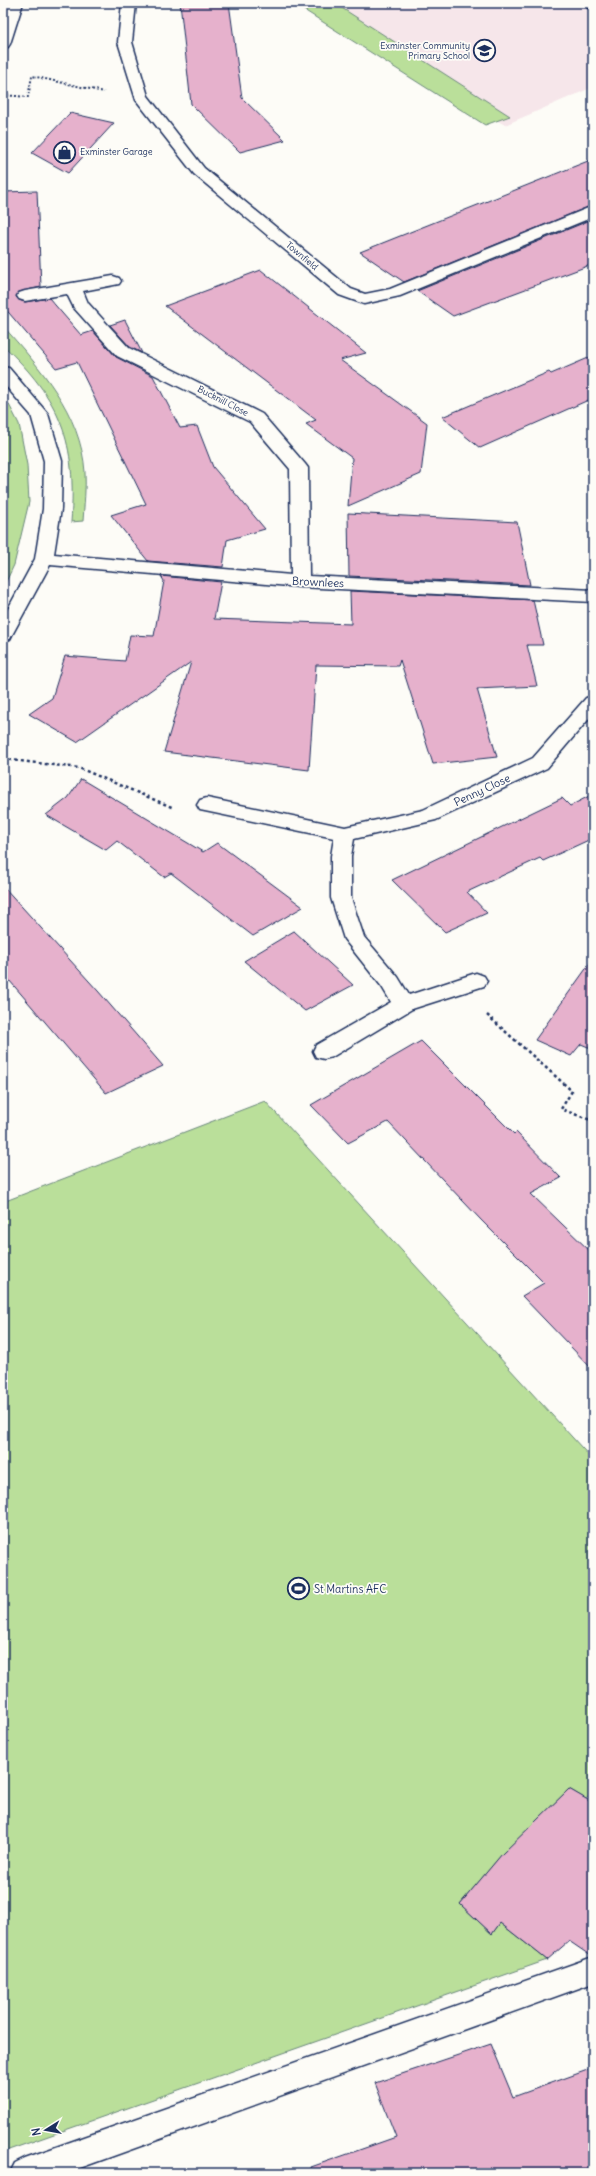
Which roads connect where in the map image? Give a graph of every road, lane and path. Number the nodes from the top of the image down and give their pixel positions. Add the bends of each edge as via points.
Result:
1 (16, 3) edge
2 (129, 3) edge
3 (3, 44) edge
4 (106, 92) dead end
5 (3, 94) edge
6 (593, 211) edge
7 (113, 281) dead end
8 (74, 288) junction
9 (25, 296) dead end
10 (3, 372) edge
11 (44, 559) junction
12 (300, 581) junction
13 (591, 600) edge
14 (3, 635) edge
15 (593, 702) edge
16 (3, 760) edge
17 (207, 805) joint
18 (345, 834) junction
19 (476, 981) dead end
20 (456, 988) junction
21 (404, 1004) junction
22 (324, 1051) dead end
23 (593, 1121) edge
24 (593, 1970) edge
25 (25, 2173) edge

1 - 3 street
2 - 6 street, Townfield via 126,42 141,97 199,171 345,292 364,300 394,293
4 - 5 path via 32,76 28,97
7 - 8 street
8 - 9 street
8 - 12 street, Bucknill Close via 80,305 123,352 256,418 299,468
10 - 11 street via 39,414 53,461 52,509
11 - 12 street, Brownlees
11 - 14 street
12 - 13 street, Brownlees
15 - 18 street, Penny Close via 540,763 428,815
16 - 17 path via 79,768 171,808
17 - 18 street, Penny Close
18 - 21 street via 341,856 341,898 354,939 390,982
19 - 20 street
20 - 21 street
20 - 23 path via 572,1091 561,1109
21 - 22 street
24 - 25 street

